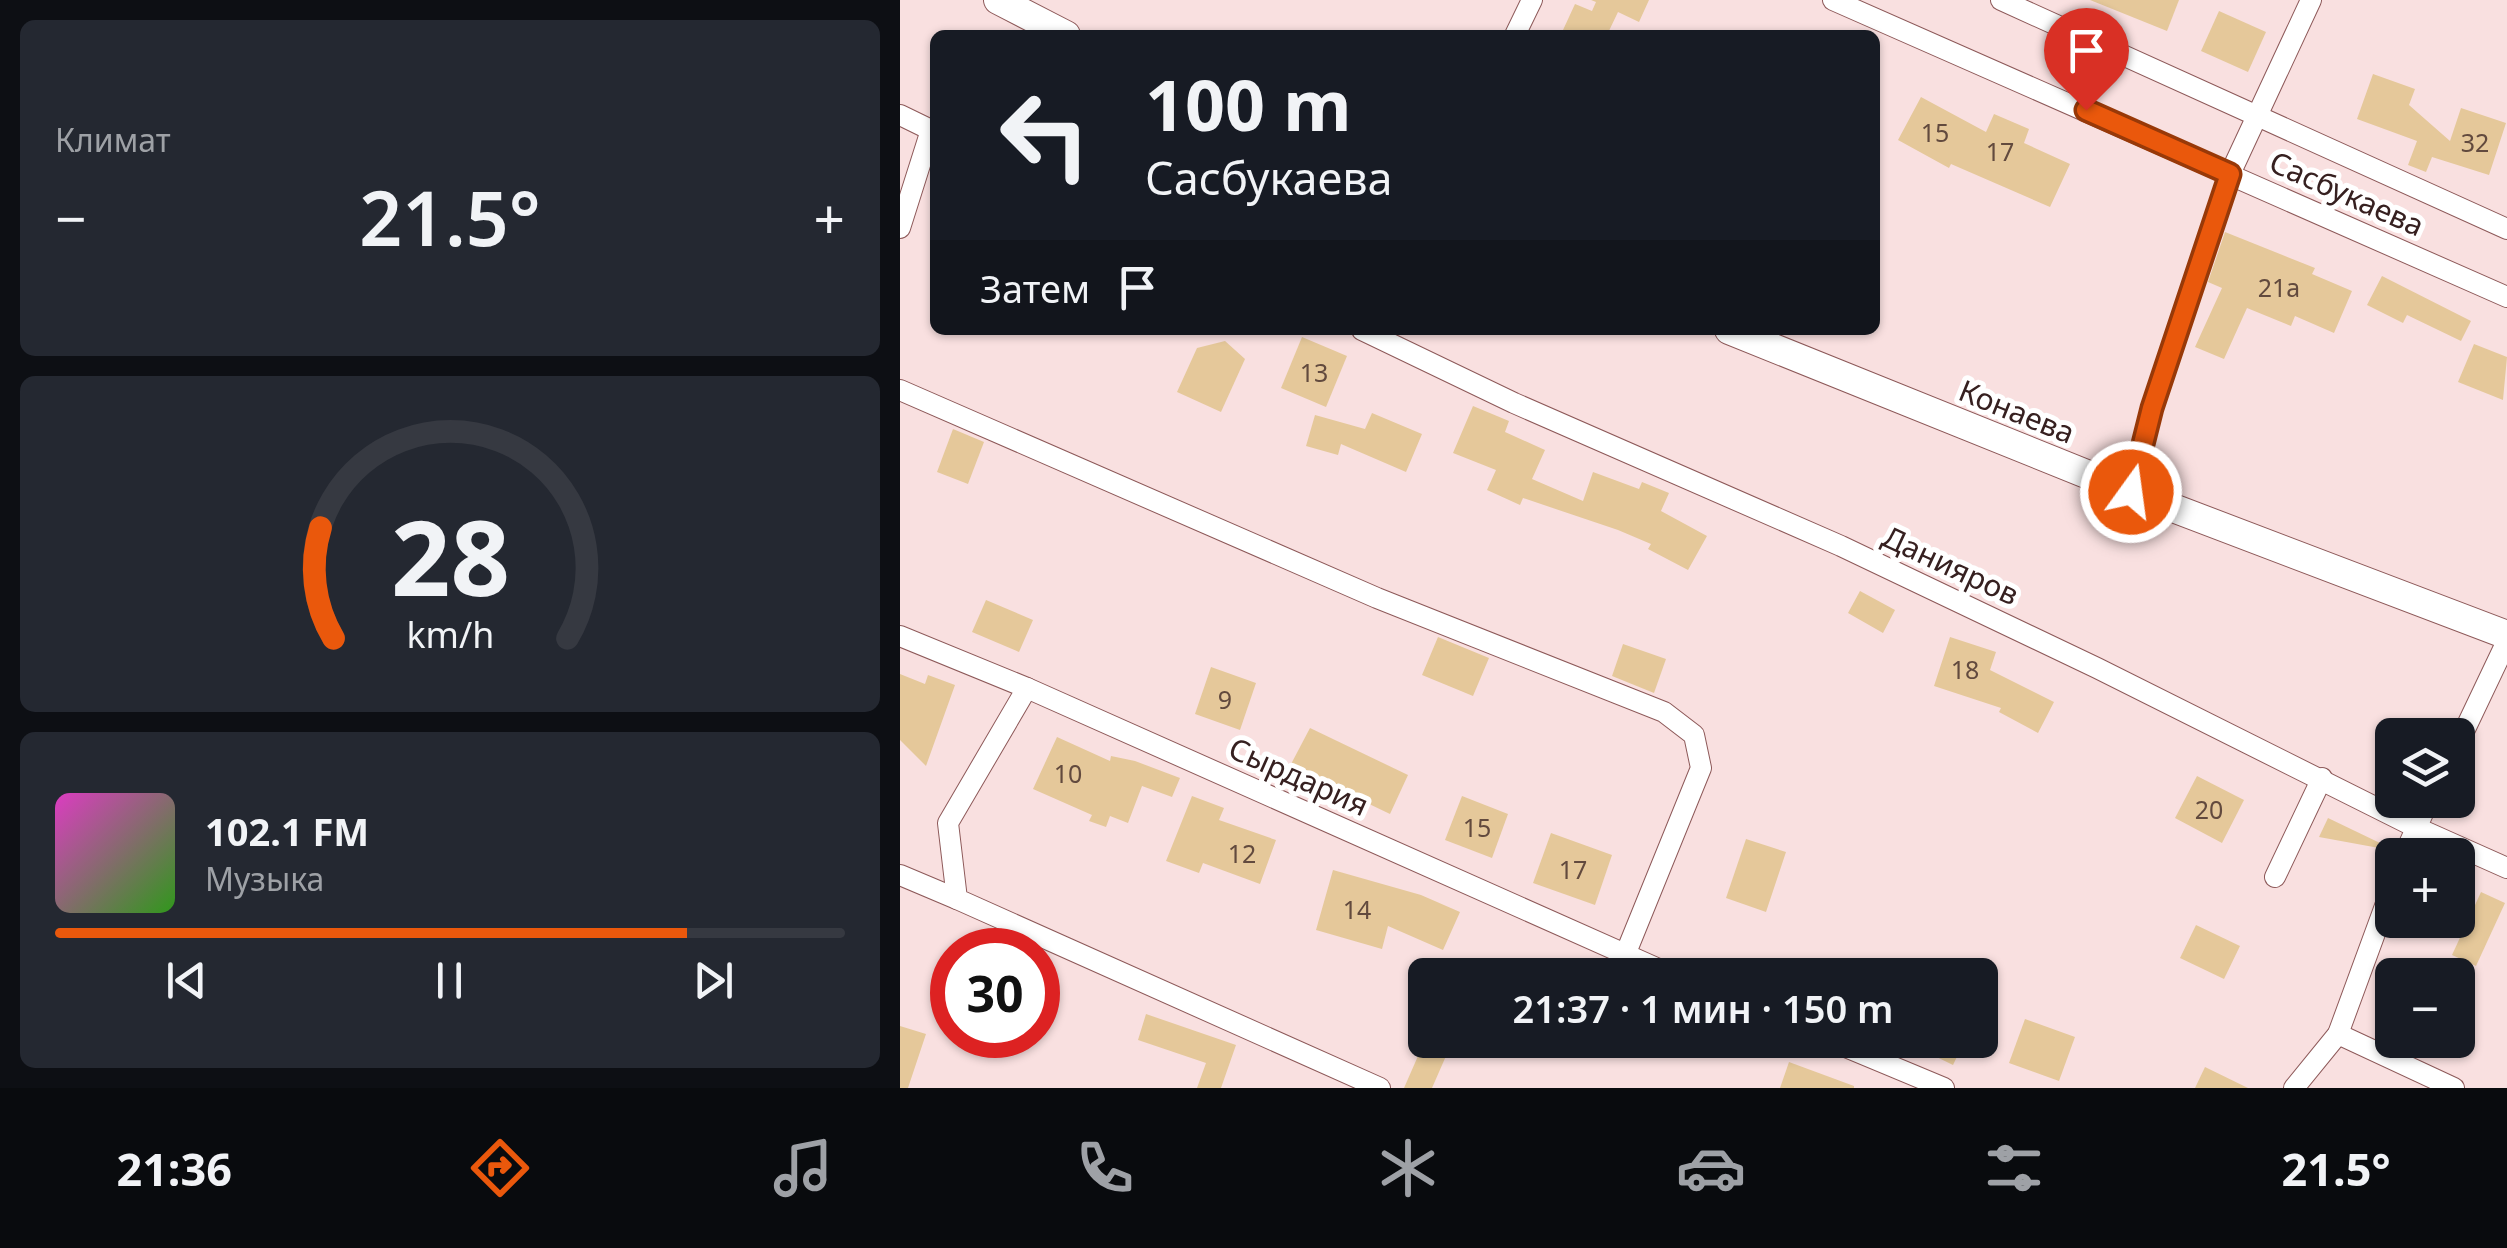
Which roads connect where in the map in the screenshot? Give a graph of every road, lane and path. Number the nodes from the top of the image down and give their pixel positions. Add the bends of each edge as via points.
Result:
1 (998, 0) edge
2 (1532, 0) edge
3 (1832, 0) edge
4 (2001, 0) edge
5 (2311, 0) edge
6 (1056, 30) edge
7 (1517, 30) edge
8 (900, 116) edge
9 (2257, 117) junction
10 (930, 130) edge
11 (930, 140) edge
12 (2230, 174) junction
13 (900, 228) edge
14 (2507, 229) edge
15 (2507, 296) edge
16 (1372, 335) edge
17 (1741, 335) edge
18 (900, 390) edge
19 (2131, 492) junction
20 (900, 636) edge
21 (2507, 638) edge
22 (1027, 688) junction
23 (2470, 718) edge
24 (2322, 778) junction
25 (2420, 818) edge
26 (2415, 827) junction
27 (2411, 838) edge
28 (2507, 868) edge
29 (900, 876) edge
30 (2274, 877) dead end
31 (956, 899) junction
32 (2375, 933) edge
33 (1625, 955) junction
34 (1632, 958) edge
35 (2338, 1034) junction
36 (1872, 1058) edge
37 (1380, 1088) edge
38 (1944, 1088) edge
39 (2294, 1088) edge
40 (2454, 1088) edge

1 - 6 main road
2 - 7 street
3 - 12 street, Сасбукаева
4 - 9 street, Сасбукаева
5 - 9 street
8 - 10 street
9 - 12 street
9 - 14 street, Сасбукаева
11 - 13 street
12 - 15 street, Сасбукаева
12 - 19 street
16 - 24 street, Данияров via 1858,554
17 - 19 main road, Конаева
18 - 33 street via 1377,598 1664,712 1694,735 1701,768
19 - 21 main road, Конаева
20 - 22 street, Сырдария
21 - 23 street
22 - 31 street via 948,823
22 - 33 street, Сырдария
24 - 26 street, Данияров
24 - 30 street
25 - 26 street
26 - 27 street
26 - 28 street, Данияров
29 - 31 street
31 - 37 street
32 - 35 street
33 - 34 street, Сырдария
35 - 39 street
35 - 40 street
36 - 38 street

